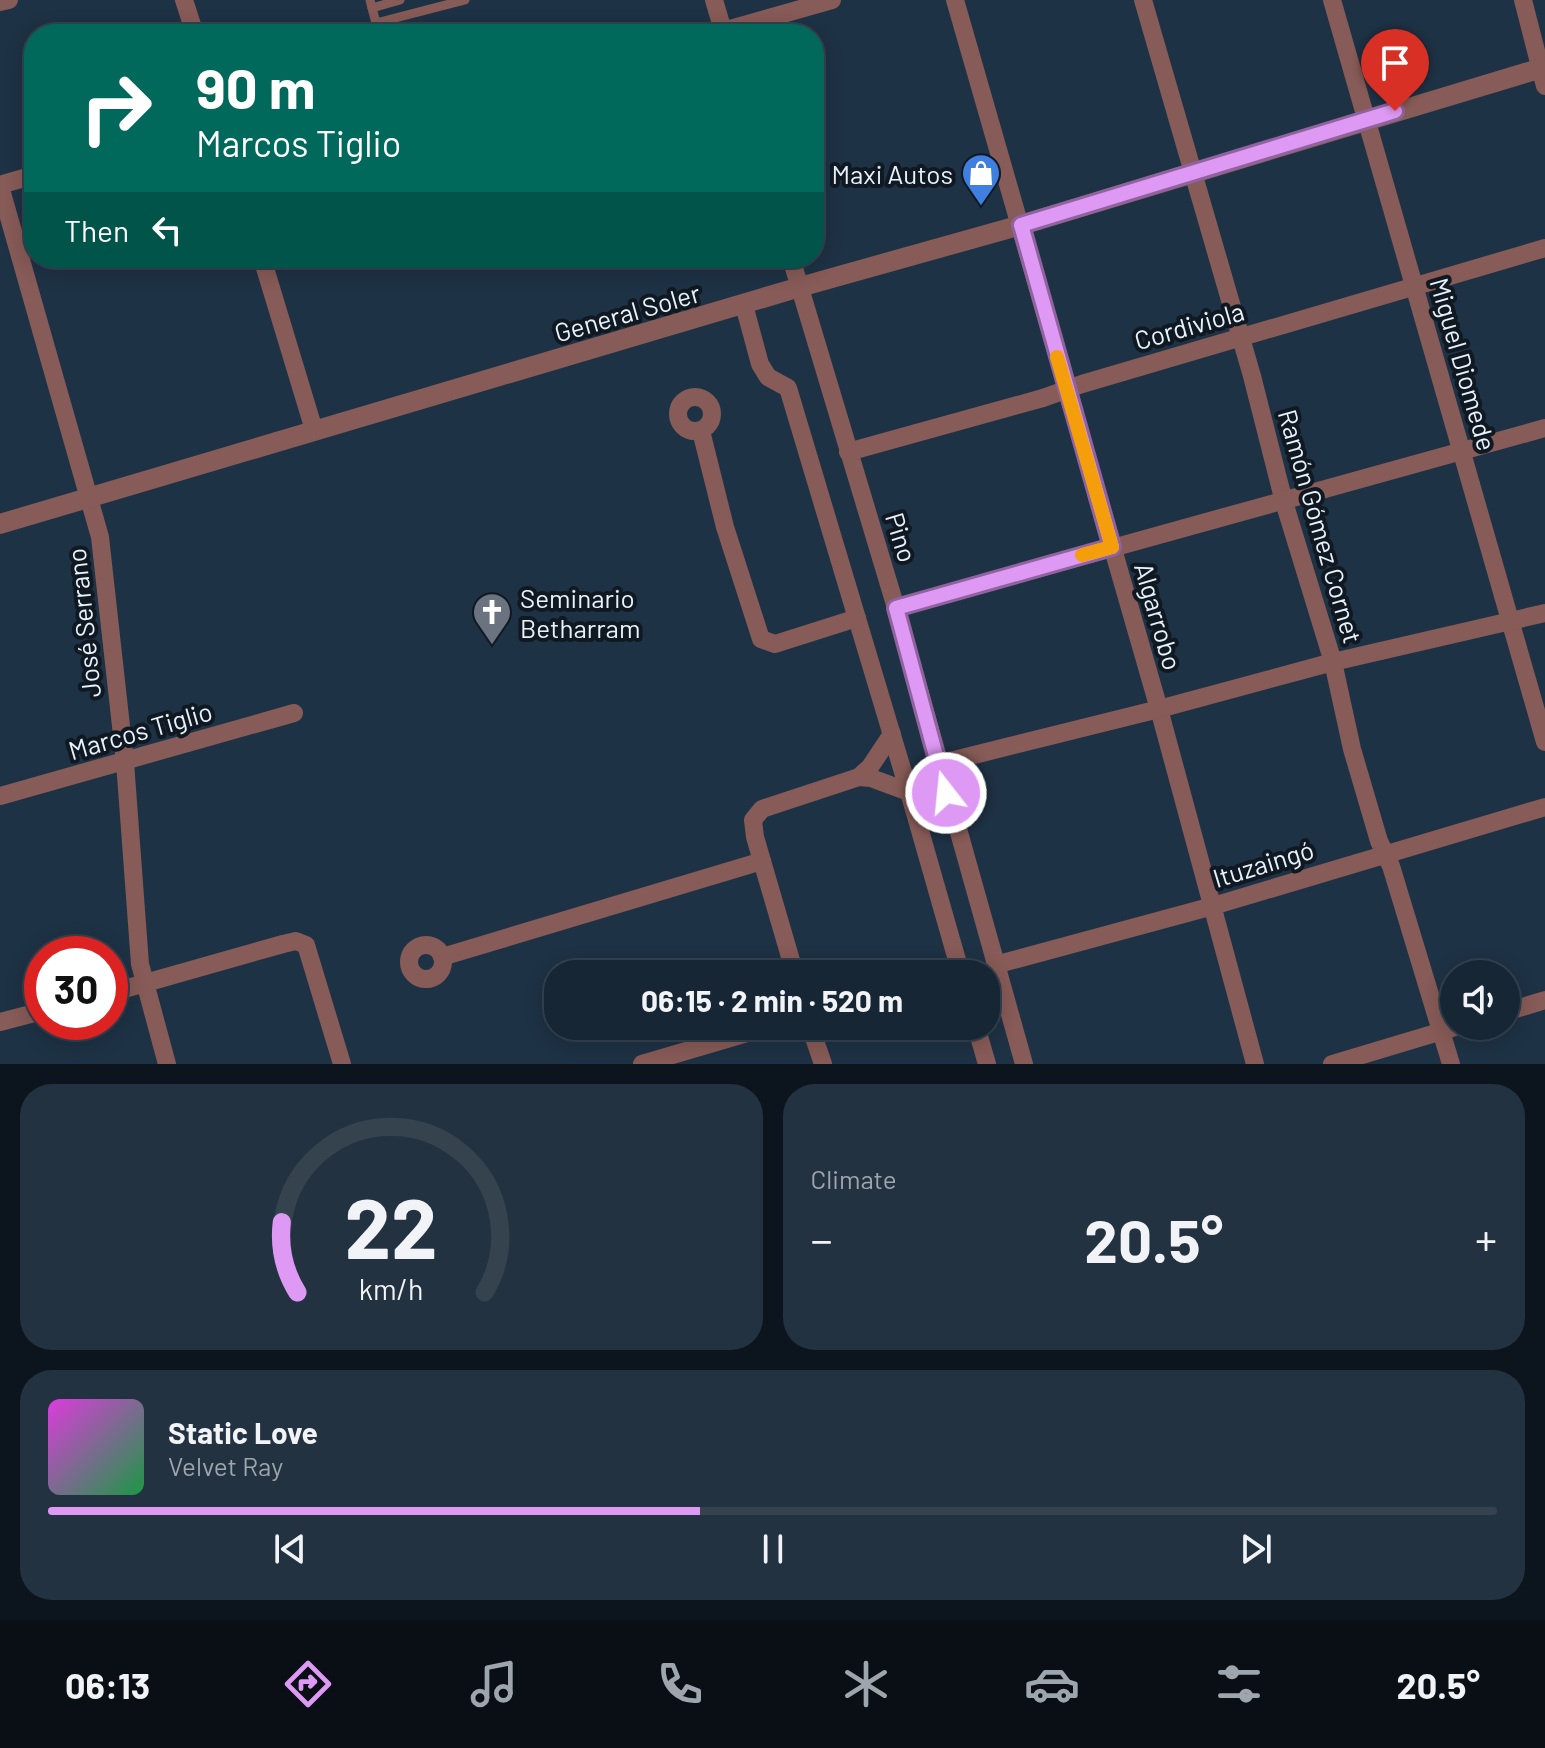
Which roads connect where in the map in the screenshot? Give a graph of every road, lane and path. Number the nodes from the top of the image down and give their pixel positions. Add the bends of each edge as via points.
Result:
1 (9, 0) edge
2 (184, 0) edge
3 (400, 0) edge
4 (465, 0) edge
5 (714, 0) edge
6 (832, 0) edge
7 (955, 0) edge
8 (1143, 0) edge
9 (1332, 0) edge
10 (1523, 0) edge
11 (0, 2) edge
12 (371, 4) edge
13 (192, 24) edge
14 (721, 24) edge
15 (750, 24) edge
16 (1543, 73) edge
17 (1366, 120) junction
18 (1192, 173) junction
19 (24, 178) edge
20 (0, 186) edge
21 (1021, 225) junction
22 (1545, 248) edge
23 (265, 268) edge
24 (794, 268) edge
25 (1414, 286) junction
26 (800, 287) junction
27 (744, 305) junction
28 (1239, 338) junction
29 (1067, 390) junction
30 (1545, 428) edge
31 (314, 430) junction
32 (701, 431) dead end
33 (848, 452) junction
34 (1463, 453) junction
35 (91, 497) junction
36 (1284, 502) junction
37 (0, 524) edge
38 (1112, 547) junction
39 (896, 608) junction
40 (1545, 613) edge
41 (857, 618) junction
42 (1509, 620) junction
43 (1333, 662) junction
44 (1159, 709) junction
45 (294, 713) dead end
46 (892, 734) junction
47 (1545, 742) edge
48 (125, 762) junction
49 (938, 764) junction
50 (859, 777) junction
51 (909, 792) junction
52 (0, 796) edge
53 (1545, 807) edge
54 (1386, 854) junction
55 (762, 861) junction
56 (1213, 906) junction
57 (442, 957) dead end
58 (791, 960) edge
59 (957, 960) edge
60 (994, 960) edge
61 (1000, 964) edge
62 (1000, 982) edge
63 (144, 984) junction
64 (128, 988) edge
65 (1440, 999) edge
66 (1545, 1000) edge
67 (1520, 1008) edge
68 (24, 1016) edge
69 (0, 1022) edge
70 (1440, 1032) edge
71 (723, 1040) edge
72 (815, 1040) edge
73 (980, 1040) edge
74 (1451, 1040) edge
75 (167, 1064) edge
76 (342, 1064) edge
77 (642, 1064) edge
78 (823, 1064) edge
79 (987, 1064) edge
80 (1024, 1064) edge
81 (1255, 1064) edge
82 (1332, 1064) edge
83 (1451, 1064) edge

1 - 11 street
2 - 13 street
3 - 12 lane
4 - 12 lane via 376,23
5 - 14 street
6 - 15 street
7 - 21 street, Algarrobo
8 - 18 street, Ramón Gómez Cornet
9 - 17 street, Miguel Diomede
10 - 16 street
16 - 17 street, General Soler
17 - 18 street, General Soler
17 - 25 street, Miguel Diomede
18 - 21 street, General Soler
18 - 28 street, Ramón Gómez Cornet
19 - 20 street
20 - 35 street, José Serrano
21 - 26 street, General Soler
21 - 29 street, Algarrobo
22 - 25 street, Cordiviola
23 - 31 street
24 - 26 street, Pino
25 - 28 street, Cordiviola
25 - 34 street, Miguel Diomede
26 - 27 street, General Soler
26 - 33 street, Pino
27 - 31 street, General Soler
27 - 41 street via 760,364 768,377 788,388
28 - 29 street, Cordiviola
28 - 36 street, Ramón Gómez Cornet
29 - 33 street, Cordiviola
29 - 38 street, Algarrobo
30 - 34 street
31 - 35 street, General Soler
32 - 41 street via 761,639 775,644
33 - 39 street, Pino
34 - 36 street
34 - 42 street, Miguel Diomede
35 - 37 street, General Soler
35 - 48 street, José Serrano
36 - 38 street
36 - 43 street, Ramón Gómez Cornet
38 - 39 street
38 - 44 street, Algarrobo
39 - 49 street, Pino
40 - 42 street
41 - 46 street
42 - 43 street
42 - 47 street, Miguel Diomede
43 - 44 street
43 - 54 street, Ramón Gómez Cornet via 1352,749
44 - 49 street
44 - 56 street, Algarrobo
45 - 48 street, Marcos Tiglio
46 - 50 street
46 - 51 street
48 - 52 street, Marcos Tiglio
48 - 63 street, José Serrano
49 - 60 street, Pino
50 - 51 street
50 - 55 street via 757,812 753,820
51 - 59 street
53 - 54 street, Ituzaingó
54 - 56 street, Ituzaingó
54 - 65 street, Ramón Gómez Cornet
55 - 57 street
55 - 58 street
56 - 61 street, Ituzaingó
56 - 81 street, Algarrobo
62 - 80 street, Pino
63 - 64 street
63 - 75 street, José Serrano
63 - 76 street via 283,944 306,945
66 - 67 street
68 - 69 street
70 - 82 street
71 - 77 street
72 - 78 street
73 - 79 street
74 - 83 street, Ramón Gómez Cornet

